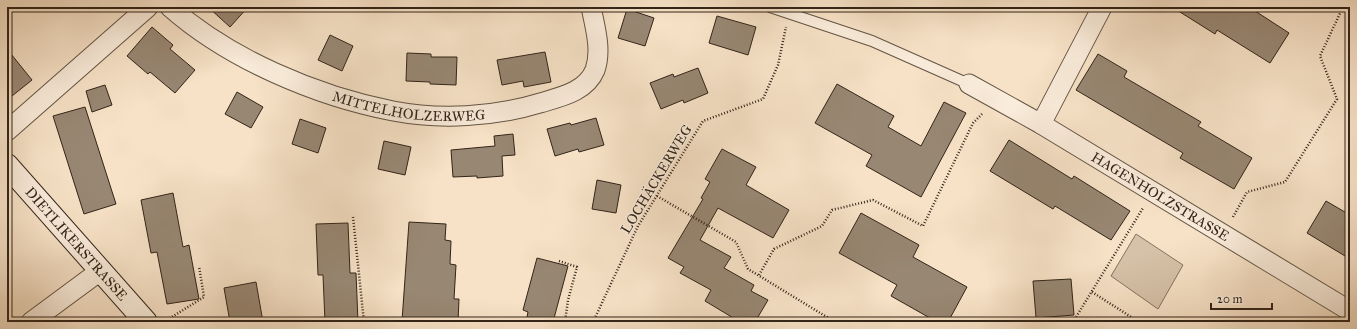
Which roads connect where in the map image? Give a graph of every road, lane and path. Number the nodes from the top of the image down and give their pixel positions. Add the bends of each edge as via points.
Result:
1 (148, 7) edge
2 (170, 7) edge
3 (591, 7) edge
4 (770, 7) edge
5 (1102, 7) edge
6 (1343, 7) edge
7 (789, 14) junction
8 (969, 84) joint
9 (997, 99) junction
10 (1041, 124) junction
11 (7, 131) edge
12 (7, 165) edge
13 (1154, 191) junction
14 (657, 196) junction
15 (353, 217) dead end
16 (1223, 233) junction
17 (559, 261) dead end
18 (199, 266) dead end
19 (100, 271) junction
20 (759, 275) junction
21 (1092, 292) junction
22 (1350, 311) edge
23 (31, 322) edge
24 (146, 322) edge
25 (163, 322) edge
26 (364, 322) edge
27 (565, 322) edge
28 (593, 322) edge
29 (835, 322) edge
30 (1073, 322) edge
31 (1139, 322) edge

1 - 11 street
2 - 3 street, MITTELHOLZERWEG via 183,19 234,53 323,92 393,111 445,116 486,114 533,106 578,89 594,71 598,58
4 - 7 lane
5 - 10 street
6 - 16 path via 1320,56 1337,99 1285,182 1247,192
7 - 8 lane via 872,41
7 - 14 path, LOCHÄCKERWEG via 778,65 763,99 703,121
8 - 9 street, HAGENHOLZSTRASSE
9 - 10 street, HAGENHOLZSTRASSE
9 - 20 path via 973,123 923,226 872,200 832,210 822,226 774,249
10 - 13 street, HAGENHOLZSTRASSE
12 - 19 street, DIETLIKERSTRASSE
13 - 16 street, HAGENHOLZSTRASSE
13 - 21 path
14 - 20 path via 736,242 748,269
14 - 28 path, LOCHÄCKERWEG via 638,226
15 - 26 path
16 - 22 street, HAGENHOLZSTRASSE
17 - 27 path via 577,266
18 - 25 path via 204,297
19 - 23 street
19 - 24 street, DIETLIKERSTRASSE
20 - 29 path
21 - 30 path
21 - 31 path

